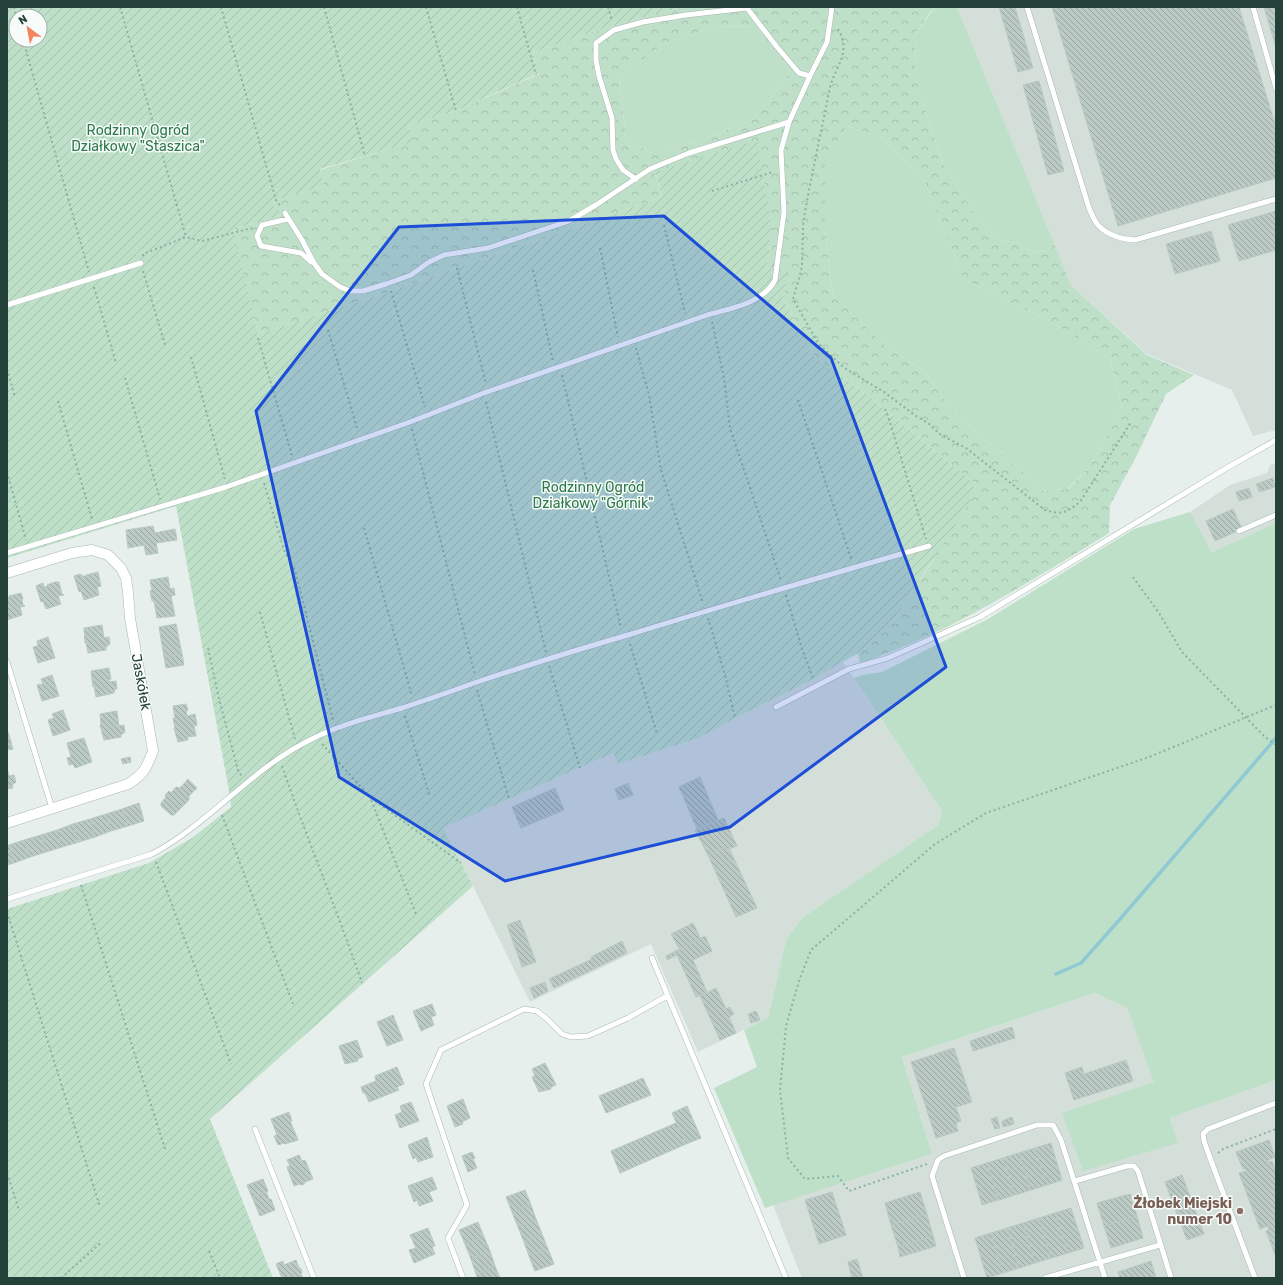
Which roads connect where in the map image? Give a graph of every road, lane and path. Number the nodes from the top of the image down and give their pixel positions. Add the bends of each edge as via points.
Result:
1 (120, 7) edge
2 (221, 7) edge
3 (324, 7) edge
4 (426, 7) edge
5 (517, 7) edge
6 (608, 7) edge
7 (832, 7) edge
8 (1027, 7) edge
9 (1253, 7) edge
10 (832, 18) junction
11 (614, 30) junction
12 (25, 48) edge
13 (536, 75) dead end
14 (810, 76) junction
15 (1276, 86) edge
16 (456, 111) dead end
17 (789, 122) junction
18 (365, 156) dead end
19 (775, 171) dead end
20 (636, 179) junction
21 (712, 191) dead end
22 (1276, 199) edge
23 (285, 213) joint
24 (288, 219) junction
25 (262, 225) junction
26 (664, 225) dead end
27 (186, 237) junction
28 (600, 248) dead end
29 (140, 263) junction
30 (314, 264) junction
31 (457, 268) dead end
32 (533, 270) dead end
33 (91, 279) junction
34 (391, 291) dead end
35 (7, 305) edge
36 (710, 314) junction
37 (687, 322) junction
38 (328, 330) dead end
39 (258, 338) dead end
40 (634, 341) junction
41 (164, 345) dead end
42 (620, 346) junction
43 (191, 357) dead end
44 (116, 363) dead end
45 (557, 367) junction
46 (7, 369) edge
47 (125, 378) dead end
48 (486, 392) junction
49 (15, 397) dead end
50 (58, 400) dead end
51 (798, 400) dead end
52 (885, 409) dead end
53 (427, 416) junction
54 (410, 422) junction
55 (1131, 422) dead end
56 (360, 440) junction
57 (1276, 440) edge
58 (294, 463) junction
59 (7, 472) edge
60 (261, 474) junction
61 (227, 486) junction
62 (162, 506) junction
63 (1276, 515) edge
64 (94, 526) junction
65 (364, 528) dead end
66 (1239, 531) dead end
67 (929, 546) joint
68 (28, 547) junction
69 (7, 553) edge
70 (854, 568) junction
71 (7, 573) edge
72 (1133, 577) dead end
73 (784, 588) junction
74 (705, 611) junction
75 (260, 612) dead end
76 (625, 635) junction
77 (208, 648) dead end
78 (547, 659) junction
79 (7, 662) edge
80 (814, 679) dead end
81 (476, 683) junction
82 (414, 703) junction
83 (1276, 705) edge
84 (402, 707) junction
85 (776, 707) dead end
86 (735, 718) dead end
87 (1246, 718) junction
88 (336, 728) junction
89 (657, 734) dead end
90 (316, 737) junction
91 (1276, 745) edge
92 (297, 746) junction
93 (278, 758) junction
94 (580, 768) dead end
95 (238, 770) dead end
96 (370, 797) junction
97 (430, 797) dead end
98 (509, 799) dead end
99 (52, 808) junction
100 (222, 815) dead end
101 (7, 823) edge
102 (155, 860) dead end
103 (461, 863) dead end
104 (82, 885) dead end
105 (7, 899) edge
106 (7, 912) edge
107 (416, 914) dead end
108 (652, 958) dead end
109 (362, 984) dead end
110 (668, 996) junction
111 (293, 1004) dead end
112 (230, 1064) dead end
113 (1276, 1102) edge
114 (255, 1129) dead end
115 (1276, 1130) edge
116 (165, 1149) dead end
117 (1216, 1157) dead end
118 (938, 1160) junction
119 (7, 1172) edge
120 (1075, 1182) junction
121 (100, 1206) dead end
122 (19, 1210) dead end
123 (102, 1242) dead end
124 (1160, 1245) junction
125 (209, 1251) dead end
126 (1100, 1263) junction
127 (60, 1278) edge
128 (220, 1278) edge
129 (314, 1278) edge
130 (463, 1278) edge
131 (786, 1278) edge
132 (964, 1278) edge
133 (1045, 1278) edge
134 (1105, 1278) edge
135 (1171, 1278) edge
136 (1255, 1278) edge

1 - 27 path
2 - 23 path via 276,200
3 - 18 path
4 - 16 path
5 - 13 path
6 - 11 path
7 - 10 lane
8 - 22 lane via 1088,208 1098,225 1123,240 1134,240
9 - 15 lane
10 - 14 lane via 826,42
10 - 55 path via 844,38 843,57 830,85 803,226 802,265 793,299 818,343 843,367 884,392 941,435 966,448 1045,510 1059,514 1069,511 1080,502
11 - 14 lane via 643,22 747,8 799,73
11 - 20 lane via 596,43 596,60 612,118 613,150 616,159 623,170
12 - 33 path
14 - 17 lane
17 - 20 lane via 689,154 650,169
17 - 36 lane via 781,150 784,212 775,280 771,287 747,304
19 - 21 path
20 - 30 lane via 569,221 488,248 444,255 410,274 363,291 350,291 340,287 322,274
23 - 24 lane
24 - 25 lane
24 - 30 lane
25 - 27 path via 202,241
25 - 30 lane via 257,236 260,246 301,253
26 - 37 path
27 - 29 path via 143,254
28 - 42 path
29 - 33 lane
29 - 41 path
31 - 48 path
32 - 45 path
33 - 35 lane
33 - 44 path
34 - 53 path
36 - 37 lane
36 - 73 path via 724,378 730,428
37 - 40 lane
38 - 56 path
39 - 58 path
40 - 42 lane
40 - 74 path via 649,395 661,470
42 - 45 lane
43 - 61 path
45 - 48 lane
45 - 76 path
46 - 49 path
47 - 62 path
48 - 53 lane
48 - 78 path
50 - 64 path
51 - 70 path
52 - 67 path
53 - 54 lane
54 - 56 lane
54 - 81 path
56 - 58 lane
57 - 85 lane via 980,617 888,658 849,669
58 - 60 lane
59 - 68 path
60 - 61 lane
60 - 88 path via 284,550 295,570
61 - 62 lane
62 - 64 lane
63 - 66 lane
64 - 68 lane
65 - 82 path
67 - 70 lane
68 - 69 lane
70 - 73 lane
71 - 99 street, Jaskółek via 72,553 92,550 108,555 121,568 126,578 130,618 153,751 148,765 140,776 128,784
72 - 87 path via 1159,613 1182,652
73 - 74 lane
73 - 80 path via 802,649
74 - 76 lane
74 - 86 path
75 - 92 path
76 - 78 lane
76 - 89 path
77 - 95 path
78 - 81 lane
78 - 94 path
79 - 99 lane
81 - 82 lane
81 - 98 path
82 - 84 lane
83 - 87 path
84 - 88 lane
84 - 97 path
87 - 91 path
87 - 118 path via 1150,757 986,813 935,844 811,950 798,981 786,1026 780,1090 788,1158 806,1180 838,1176 849,1191
88 - 90 lane
90 - 92 lane
90 - 96 path
92 - 93 lane
93 - 105 lane via 200,823 166,846 148,855
93 - 109 path
96 - 103 path
96 - 107 path
99 - 101 street, Jaskółek
100 - 111 path
102 - 112 path
104 - 116 path
106 - 121 path
108 - 110 lane
110 - 130 lane via 588,1036 571,1038 562,1034 537,1011 524,1008 440,1050 426,1084 467,1205 448,1238
110 - 131 lane
113 - 136 lane via 1208,1129 1203,1134
114 - 129 lane
115 - 117 path via 1223,1149
118 - 120 lane via 1037,1125 1053,1125 1061,1140
118 - 132 lane via 932,1176
119 - 122 path
120 - 124 lane via 1134,1166 1138,1171
120 - 126 lane
123 - 127 path
124 - 126 lane
124 - 135 lane
125 - 128 path
126 - 133 lane
126 - 134 lane

